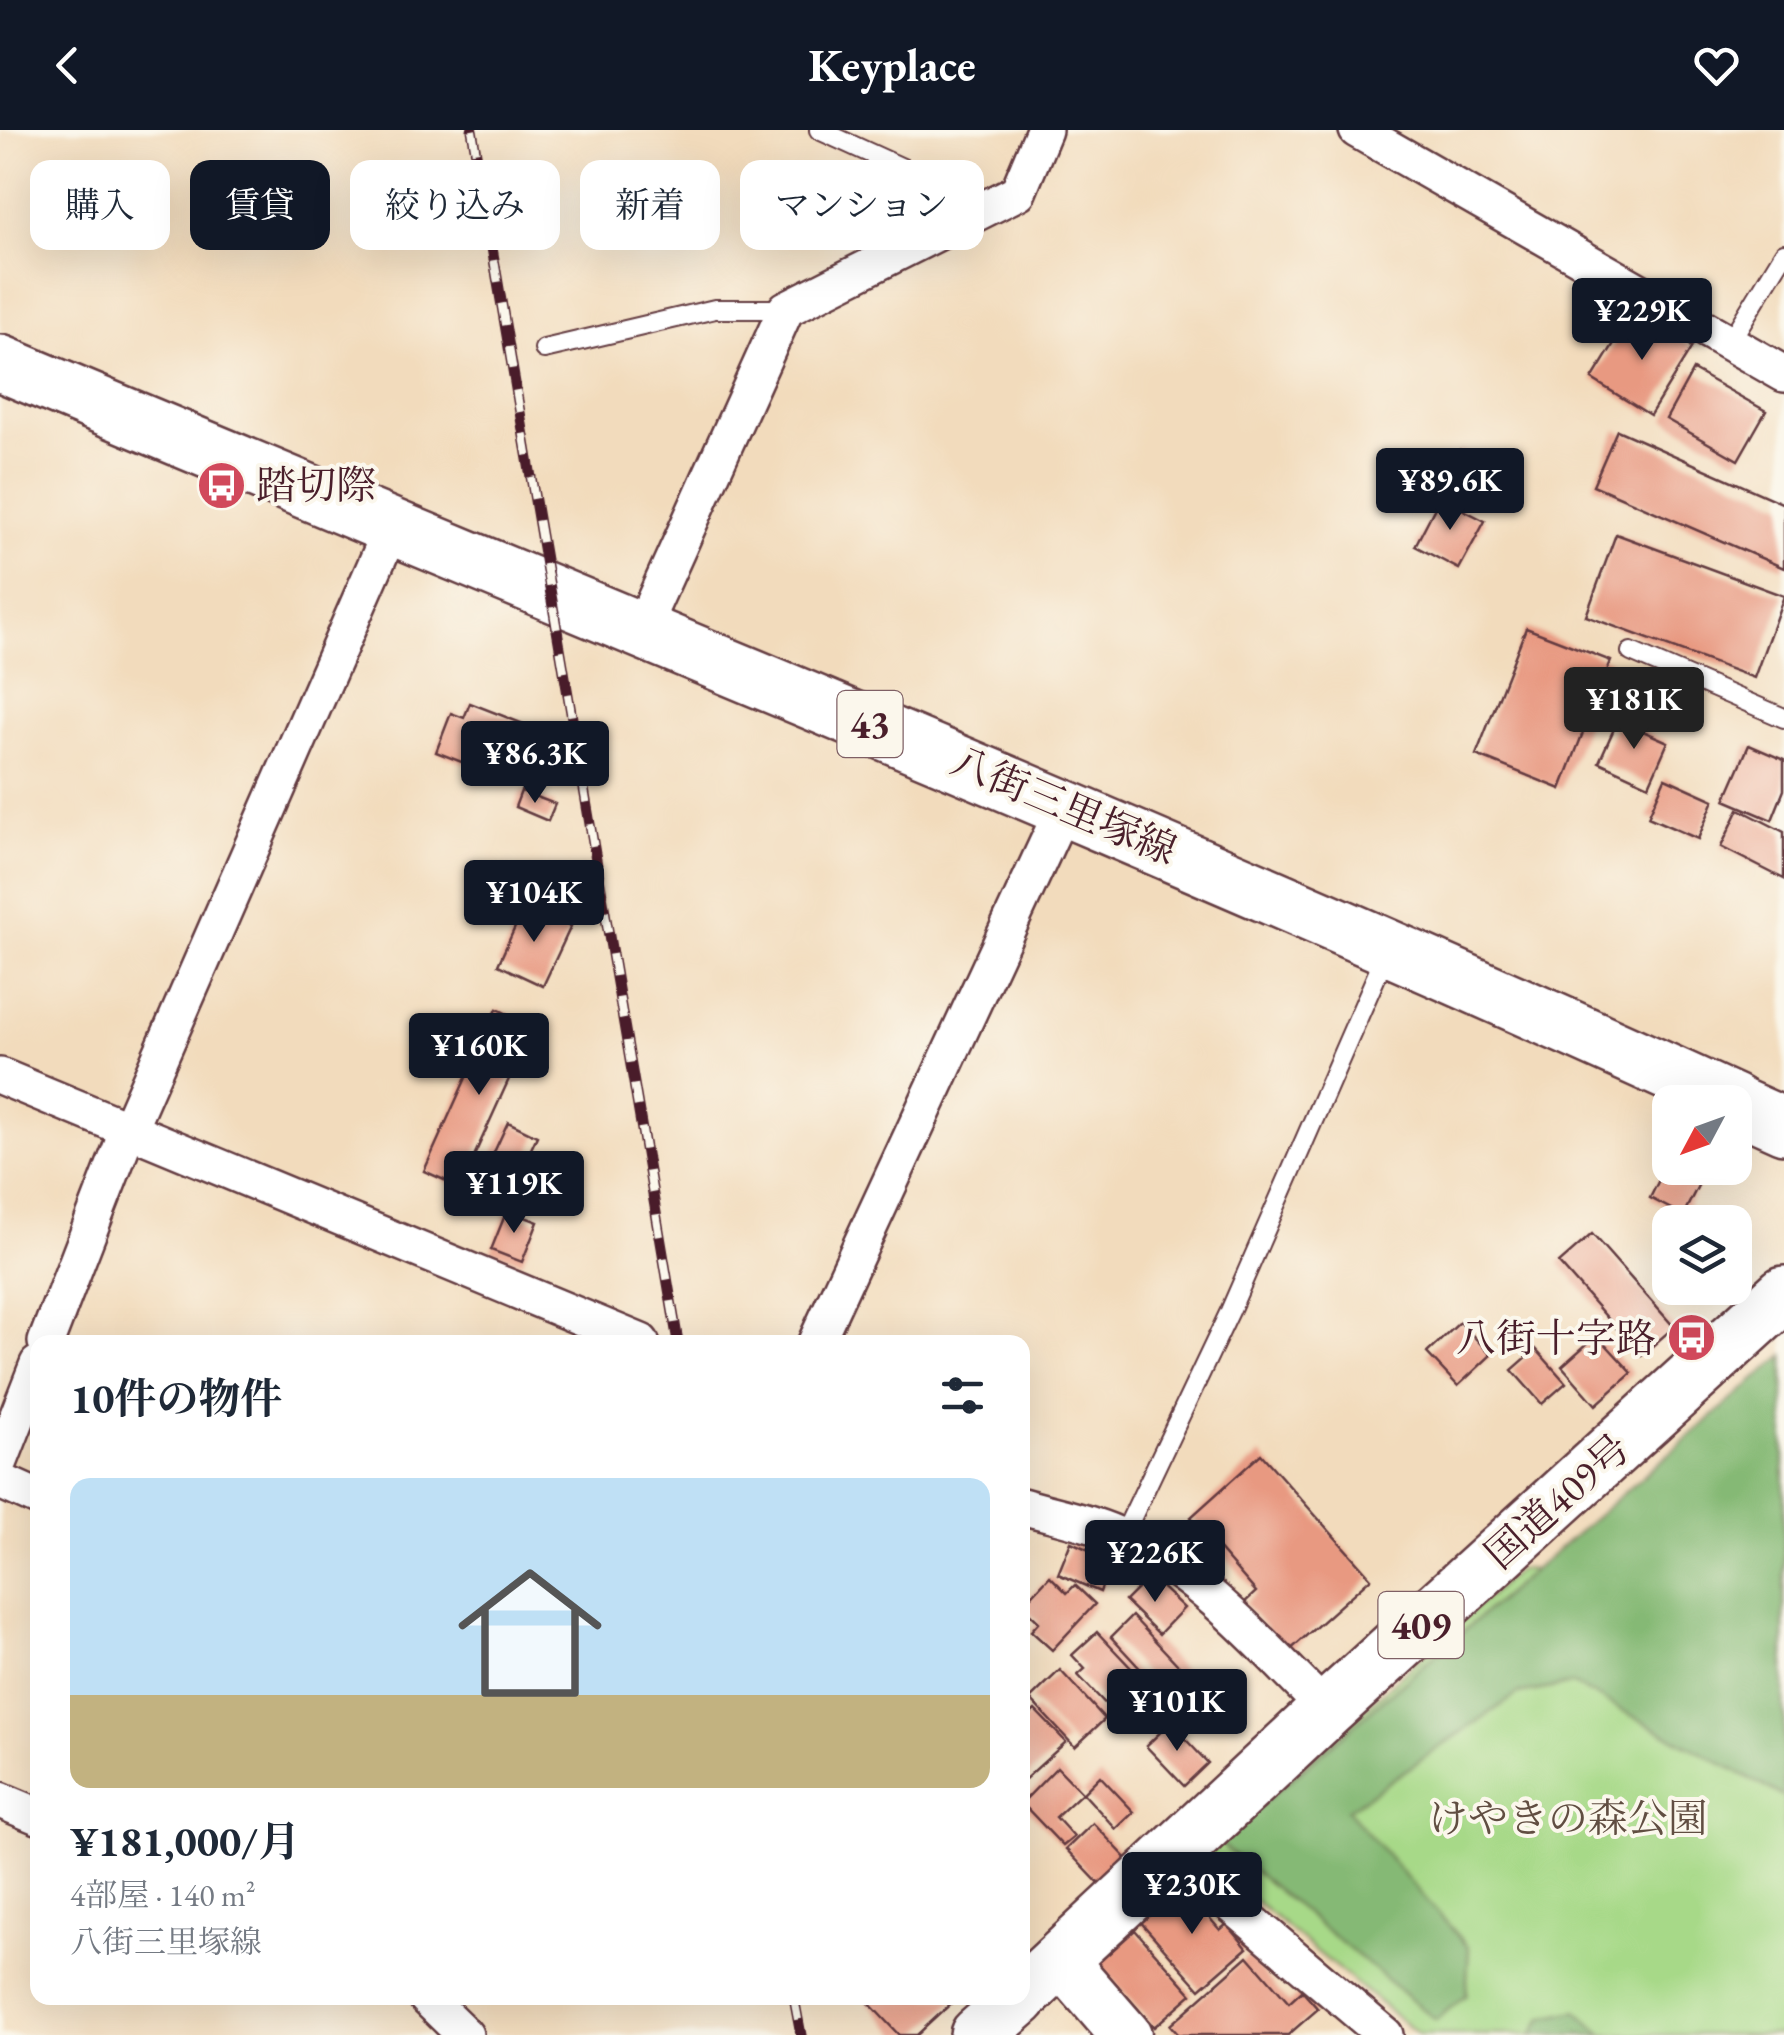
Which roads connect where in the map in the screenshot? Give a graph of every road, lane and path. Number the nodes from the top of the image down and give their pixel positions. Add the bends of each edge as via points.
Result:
1 (820, 130) edge
2 (1044, 130) edge
3 (1357, 130) edge
4 (988, 207) junction
5 (1784, 253) edge
6 (786, 309) junction
7 (1729, 343) junction
8 (544, 349) dead end
9 (0, 362) edge
10 (1784, 374) edge
11 (392, 528) junction
12 (642, 628) junction
13 (1632, 652) dead end
14 (1784, 718) edge
15 (1065, 805) junction
16 (1390, 945) junction
17 (0, 1076) edge
18 (1695, 1085) edge
19 (1752, 1111) edge
20 (1784, 1126) edge
21 (128, 1130) junction
22 (1784, 1294) edge
23 (589, 1333) edge
24 (49, 1335) edge
25 (819, 1335) edge
26 (30, 1384) edge
27 (0, 1460) edge
28 (0, 1481) edge
29 (30, 1494) edge
30 (1030, 1508) edge
31 (1123, 1536) junction
32 (1327, 1710) junction
33 (0, 1800) edge
34 (30, 1813) edge
35 (1173, 1855) junction
36 (1035, 1984) edge
37 (434, 2005) edge
38 (1012, 2005) edge
39 (465, 2035) edge
40 (978, 2035) edge
41 (1126, 2035) edge
42 (1385, 2035) edge

1 - 4 lane
2 - 4 street via 1018,192
3 - 7 street
4 - 6 street
5 - 7 lane
6 - 8 lane via 715,309
6 - 12 street
7 - 10 street
9 - 11 main road, 八街三里塚線 / 43
11 - 12 main road, 八街三里塚線 / 43
11 - 21 street
12 - 15 main road, 八街三里塚線 / 43
13 - 14 lane
15 - 16 main road, 八街三里塚線 / 43
15 - 25 street
16 - 18 main road, 八街三里塚線 / 43
16 - 31 lane
17 - 21 street
19 - 20 main road, 八街三里塚線 / 43
21 - 23 street
21 - 24 street
22 - 32 main road, 国道409号 / 409
26 - 27 street
28 - 29 street
30 - 31 street
31 - 32 street via 1207,1595
32 - 35 main road, 国道409号 / 409
33 - 34 street
35 - 36 main road, 国道409号 / 409
35 - 42 street
36 - 41 street
37 - 39 street
38 - 40 main road, 国道409号 / 409

